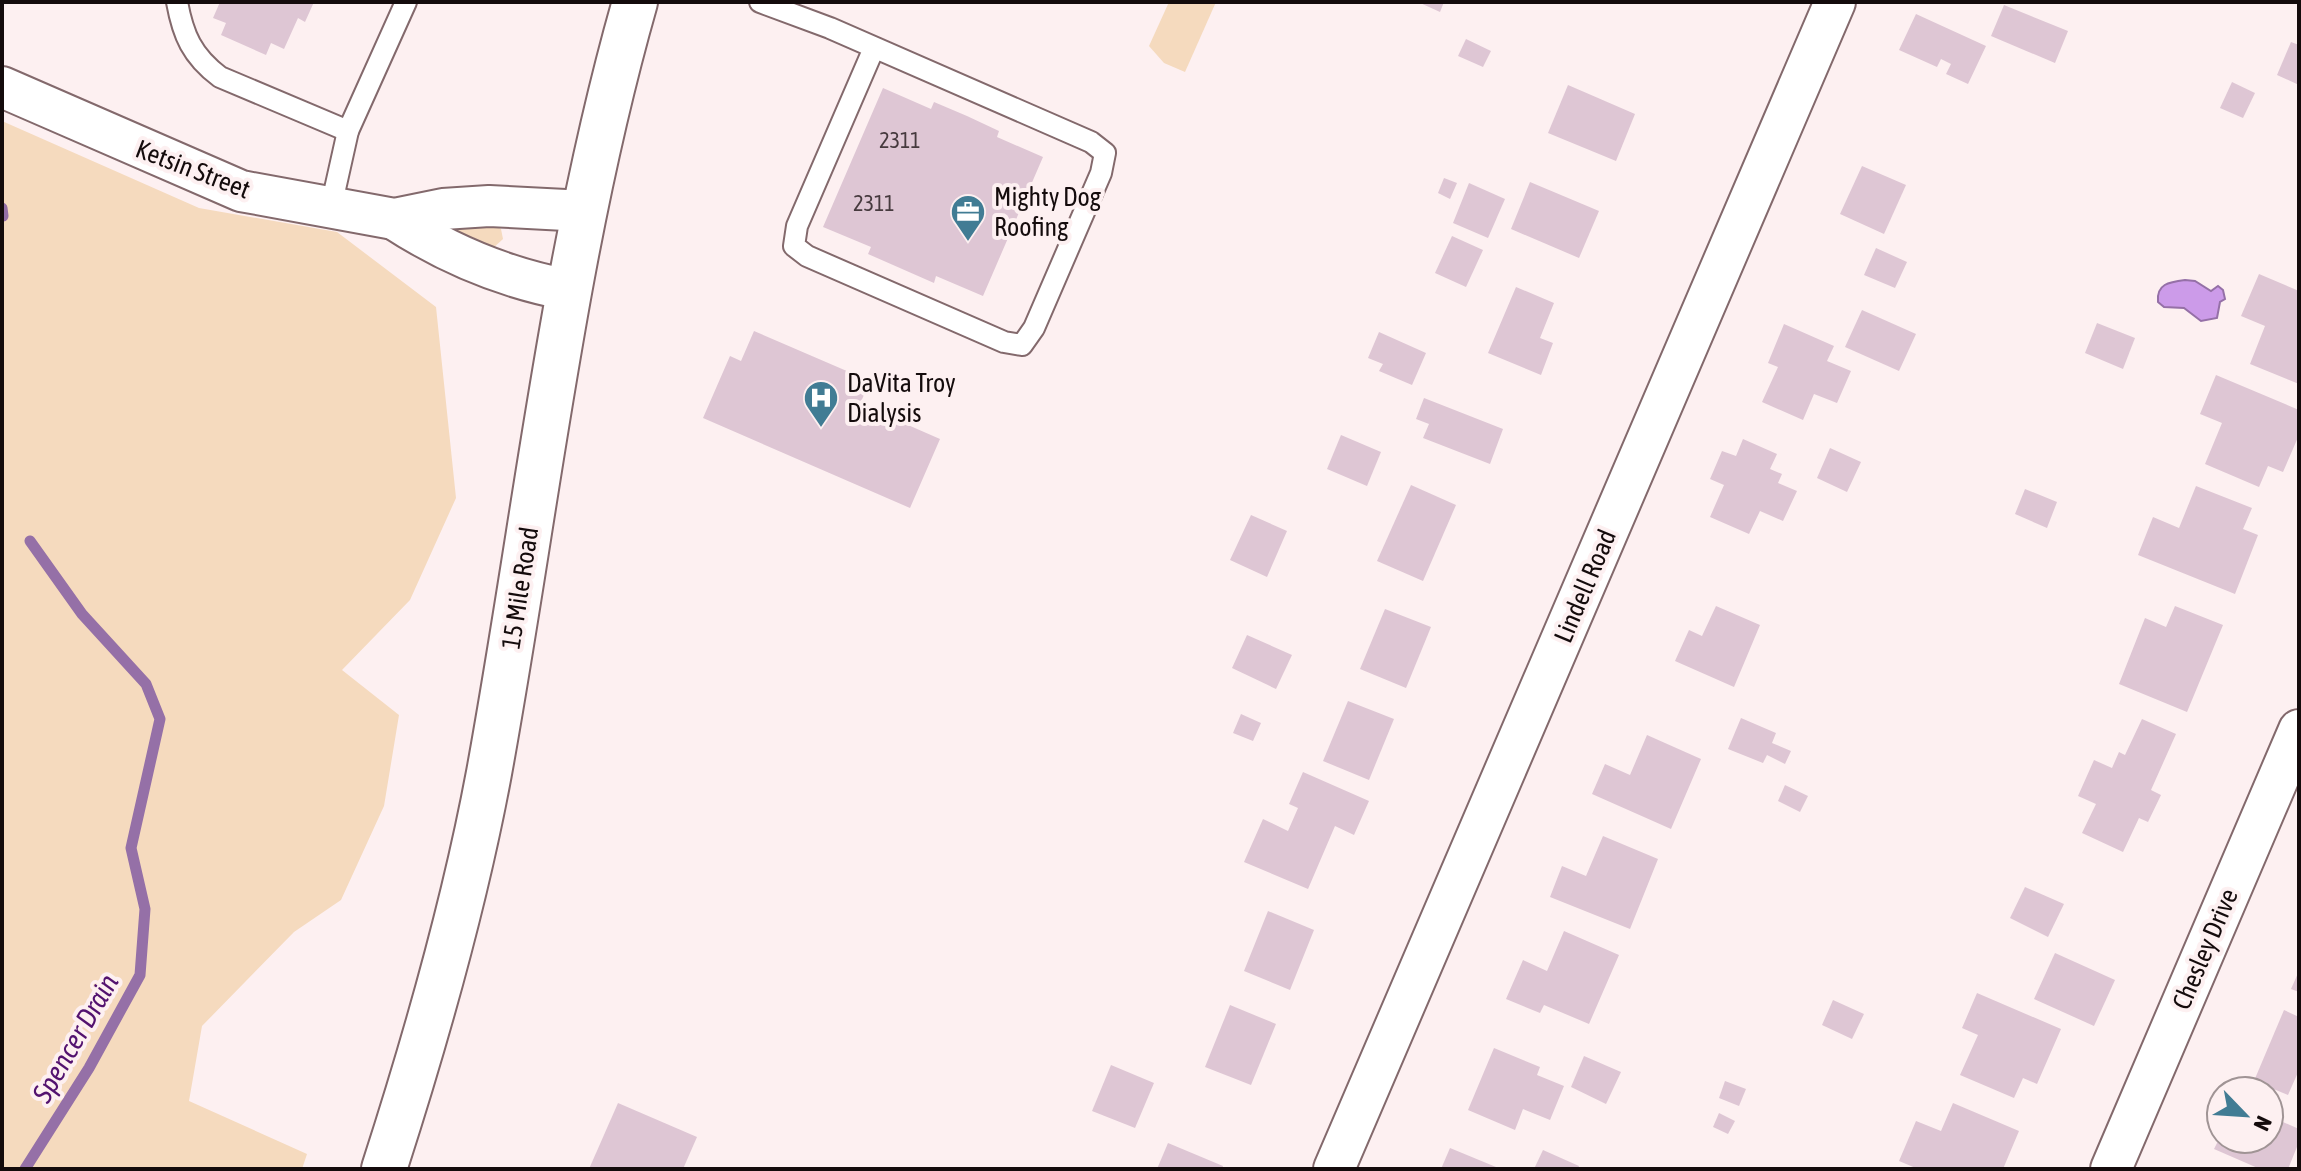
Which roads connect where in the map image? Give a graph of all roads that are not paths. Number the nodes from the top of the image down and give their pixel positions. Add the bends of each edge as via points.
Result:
1 (177, 2) edge
2 (406, 2) edge
3 (635, 2) edge
4 (760, 2) edge
5 (1835, 2) edge
6 (874, 48) junction
7 (2, 87) edge
8 (348, 131) junction
9 (331, 207) junction
10 (585, 211) junction
11 (394, 219) junction
12 (569, 290) junction
13 (2299, 730) edge
14 (384, 1169) edge
15 (1334, 1169) edge
16 (2111, 1169) edge

1 - 8 lane via 182,31 205,66
2 - 8 lane
3 - 10 main road, 15 Mile Road
4 - 6 lane
5 - 15 street, Lindell Road
6 - 6 lane via 1091,142 1105,153 1083,215 1022,345 990,336 794,246 797,226
7 - 9 street, Ketsin Street via 241,191
8 - 9 lane
9 - 11 street, Ketsin Street
10 - 11 street, Ketsin Street via 489,206
10 - 12 main road, 15 Mile Road
11 - 12 street, Ketsin Street via 478,265
12 - 14 main road, 15 Mile Road via 489,776 421,1055
13 - 16 street, Chesley Drive

